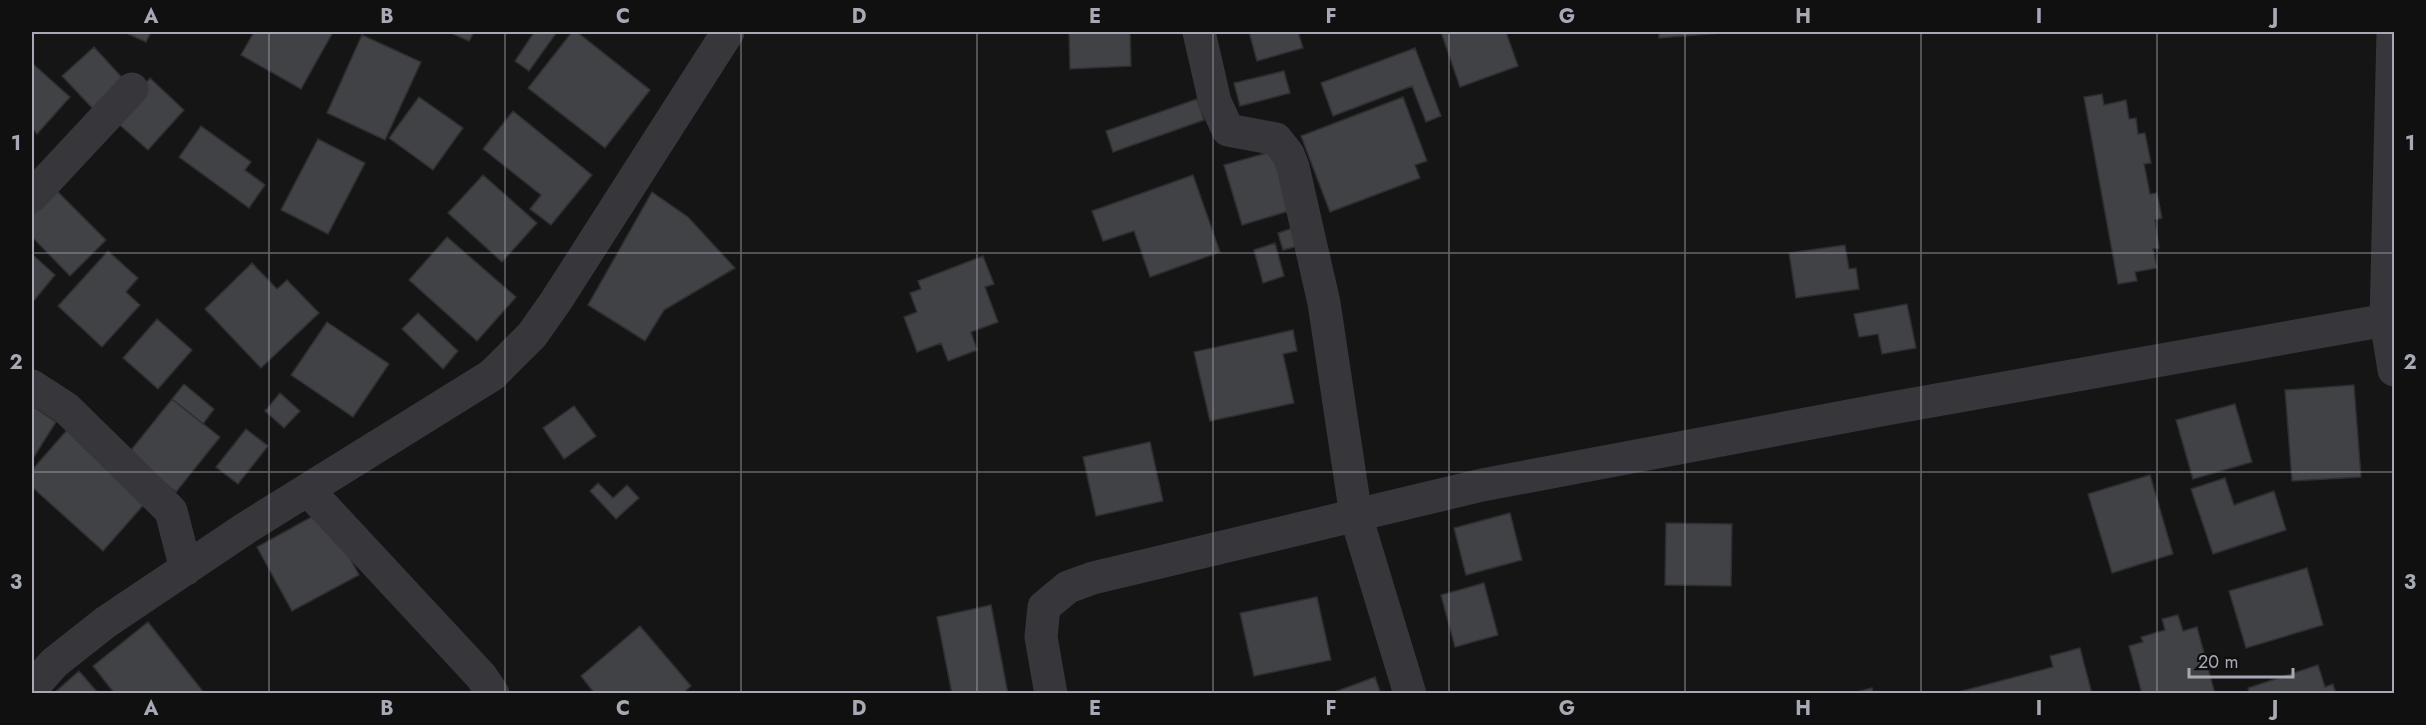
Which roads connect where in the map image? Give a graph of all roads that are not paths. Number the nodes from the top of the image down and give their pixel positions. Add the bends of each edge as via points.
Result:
1 (728, 32) edge
2 (1199, 32) edge
3 (2394, 39) edge
4 (132, 89) dead end
5 (32, 196) edge
6 (2386, 320) junction
7 (2394, 370) edge
8 (32, 386) edge
9 (308, 490) junction
10 (1356, 516) junction
11 (186, 569) junction
12 (32, 688) edge
13 (493, 693) edge
14 (1051, 693) edge
15 (1410, 693) edge

1 - 9 street via 532,335 492,375
2 - 10 street via 1215,102 1228,130 1276,139 1293,168 1324,303
3 - 6 street
4 - 5 street
6 - 7 street
6 - 10 street via 1494,483
8 - 11 street via 66,408 171,510
9 - 11 street
9 - 13 street
10 - 14 street via 1068,587 1044,607 1041,638
10 - 15 street
11 - 12 street via 54,663

